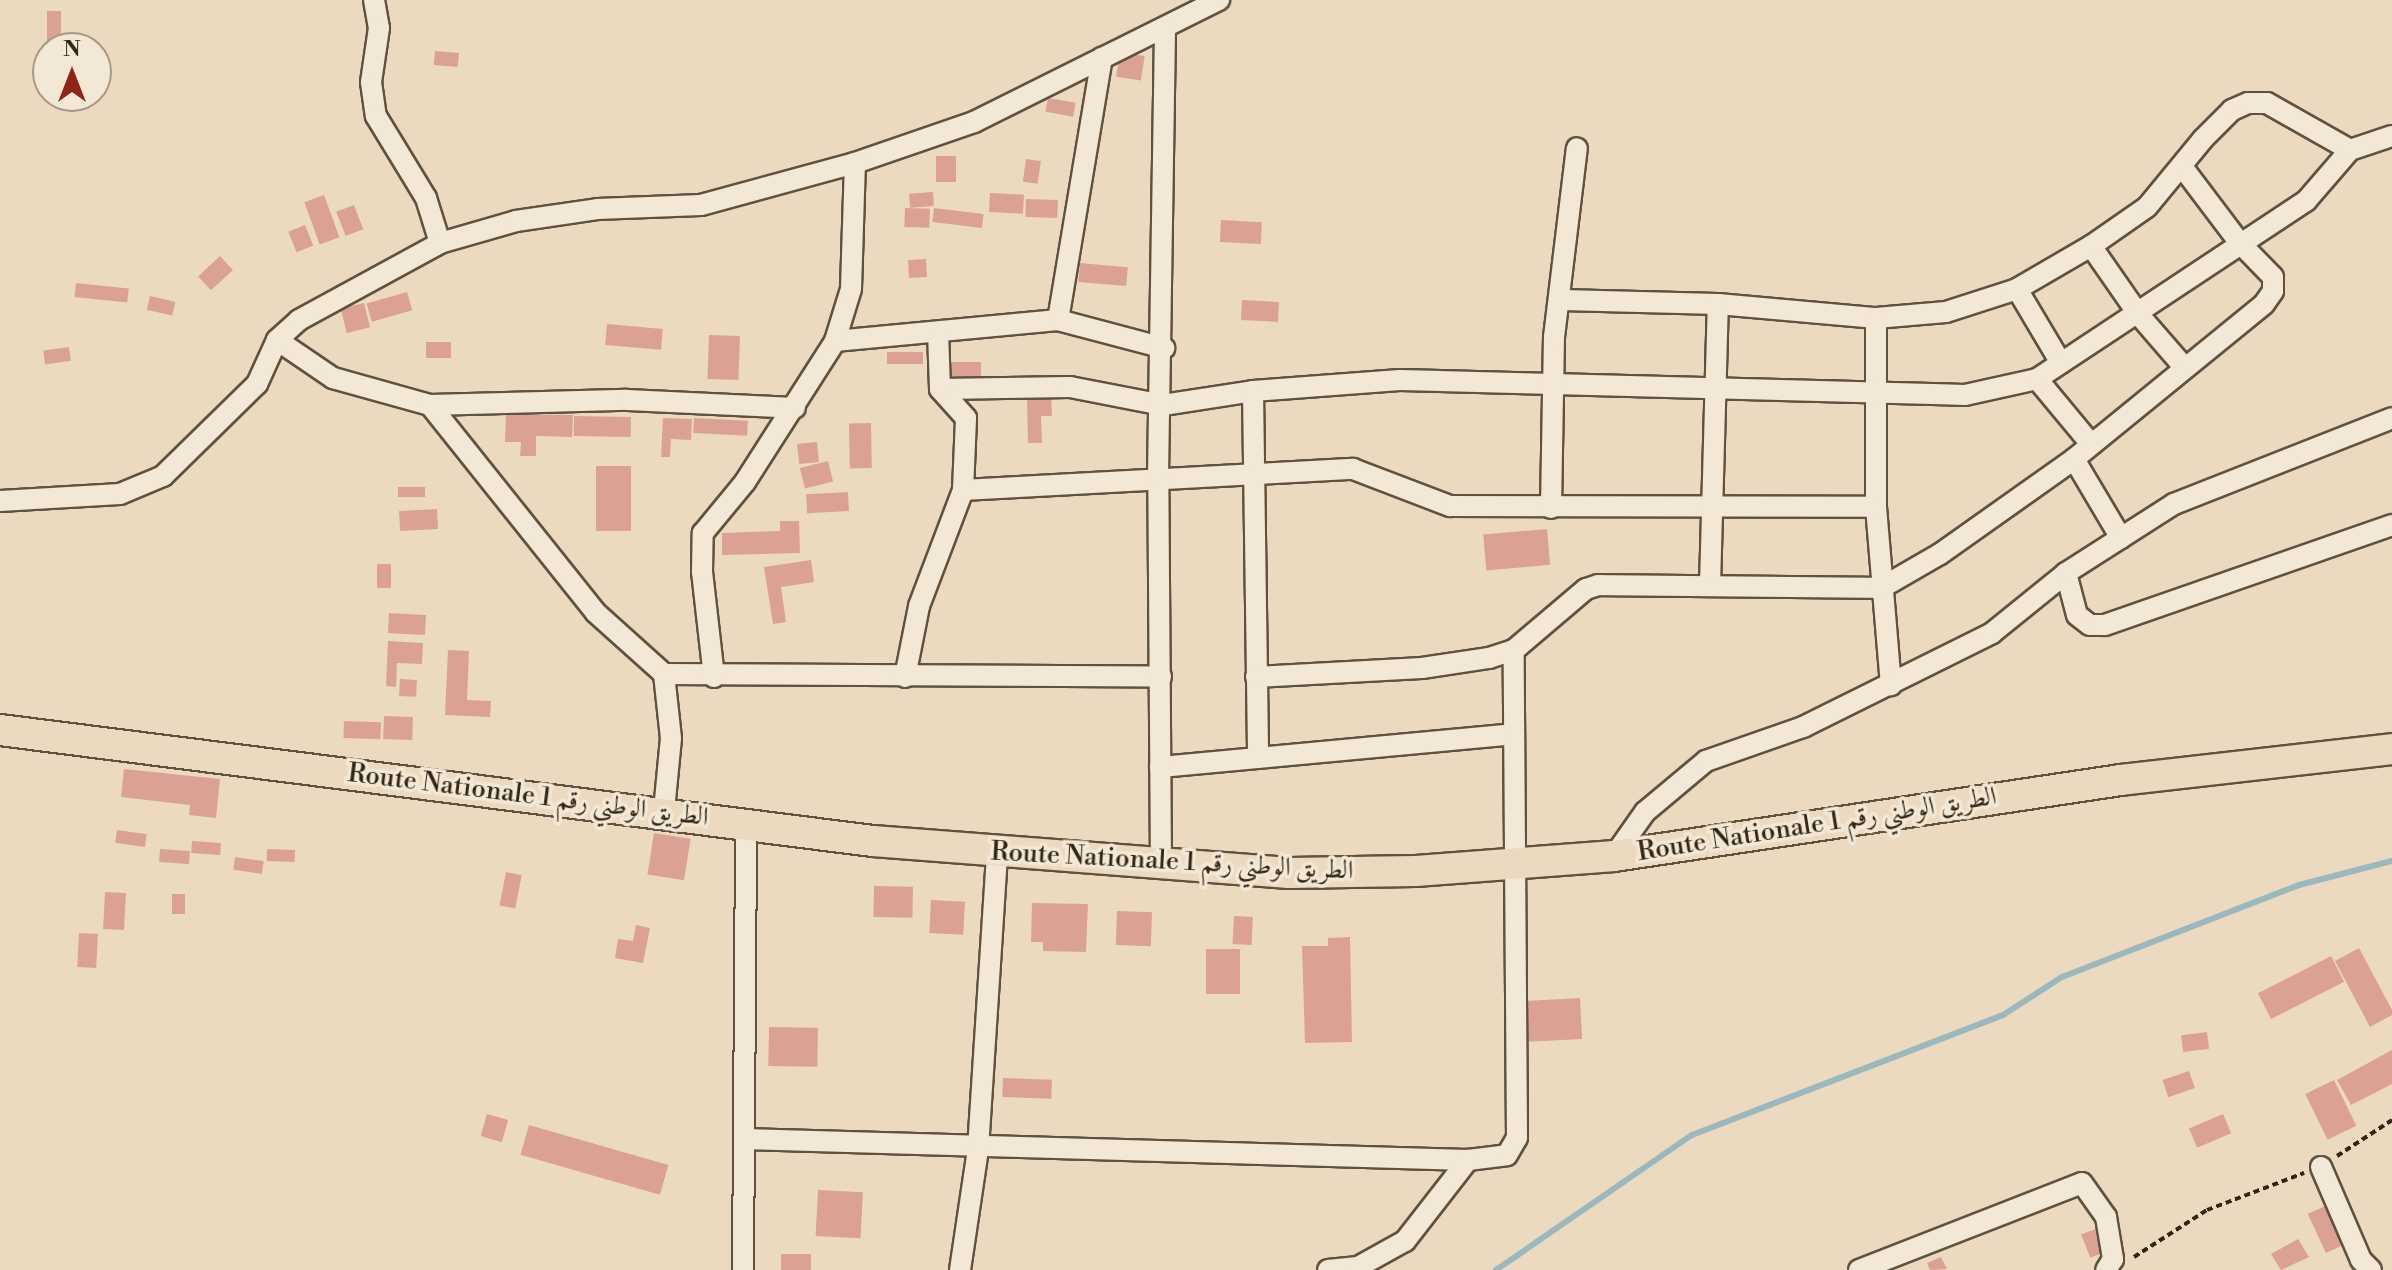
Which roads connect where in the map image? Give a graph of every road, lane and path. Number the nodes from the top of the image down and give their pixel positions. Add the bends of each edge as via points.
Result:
1 (374, 0) edge
2 (1219, 0) edge
3 (1165, 29) junction
4 (1102, 58) junction
5 (2392, 136) edge
6 (1577, 148) dead end
7 (2350, 150) junction
8 (855, 163) junction
9 (2183, 168) junction
10 (2239, 242) junction
11 (440, 243) junction
12 (2091, 246) junction
13 (2017, 289) junction
14 (1562, 300) junction
15 (1718, 304) junction
16 (2139, 315) junction
17 (1876, 318) junction
18 (1058, 320) junction
19 (938, 333) junction
20 (277, 340) junction
21 (835, 341) junction
22 (1164, 348) junction
23 (2061, 363) junction
24 (2184, 367) junction
25 (2037, 379) junction
26 (1552, 383) junction
27 (1713, 385) junction
28 (940, 389) junction
29 (1253, 391) junction
30 (1874, 392) junction
31 (430, 405) junction
32 (1163, 405) junction
33 (795, 408) junction
34 (2392, 418) edge
35 (2091, 444) junction
36 (2074, 459) junction
37 (1255, 471) junction
38 (1158, 476) junction
39 (963, 490) junction
40 (0, 501) edge
41 (1876, 507) junction
42 (1551, 508) junction
43 (1714, 509) junction
44 (2392, 525) edge
45 (2121, 538) junction
46 (2066, 573) junction
47 (1710, 585) junction
48 (1881, 588) junction
49 (1514, 650) junction
50 (664, 674) junction
51 (714, 677) junction
52 (905, 677) junction
53 (1161, 677) junction
54 (1256, 677) junction
55 (1891, 685) junction
56 (0, 730) edge
57 (1513, 734) junction
58 (2392, 749) edge
59 (1258, 758) junction
60 (1160, 767) junction
61 (664, 811) junction
62 (746, 822) junction
63 (997, 853) junction
64 (1614, 856) junction
65 (1161, 866) junction
66 (1512, 866) junction
67 (2392, 1120) edge
68 (744, 1139) junction
69 (978, 1149) junction
70 (1468, 1160) junction
71 (2321, 1167) junction
72 (2127, 1261) dead end
73 (743, 1270) edge
74 (960, 1270) edge
75 (1328, 1270) edge
76 (1859, 1270) edge
77 (2106, 1270) edge
78 (2371, 1270) edge

1 - 11 street via 379,28 371,82 376,116 426,198
2 - 3 street
3 - 4 street
3 - 22 street
4 - 8 street via 974,122
4 - 18 street
5 - 7 street
6 - 14 street
7 - 9 street via 2267,103 2248,103 2222,120
7 - 10 street via 2306,201
8 - 11 street via 701,205 597,209 516,221
8 - 21 street via 851,289
9 - 10 street
9 - 12 street via 2147,207
10 - 16 street
10 - 24 street via 2273,277 2273,291 2264,304
11 - 20 street via 349,288
12 - 13 street
12 - 16 street
13 - 17 street via 1946,312
13 - 23 street
14 - 15 street
14 - 26 street
15 - 17 street
15 - 27 street
16 - 23 street
16 - 24 street
17 - 30 street
18 - 19 street
18 - 22 street
19 - 21 street
19 - 28 street
20 - 31 street via 333,378
20 - 40 street via 257,384 163,476 120,494
21 - 33 street
22 - 32 street
23 - 25 street
24 - 35 street
25 - 30 street via 1965,395
25 - 35 street
26 - 27 street
26 - 29 street via 1400,380
26 - 42 street
27 - 30 street
27 - 43 street
28 - 32 street via 1070,387
28 - 39 street via 966,418
29 - 32 street
29 - 37 street
30 - 41 street
31 - 33 street via 627,400
31 - 50 street via 595,612
32 - 38 street
33 - 51 street via 703,533
34 - 45 street via 2174,504
35 - 36 street
36 - 45 street
36 - 48 street via 1940,554
37 - 38 street
37 - 42 street via 1353,469 1450,506
37 - 54 street
38 - 39 street
38 - 53 street
39 - 52 street via 919,606
41 - 43 street
41 - 48 street
42 - 43 street
43 - 47 street
44 - 46 street via 2105,625 2090,625 2077,615
45 - 46 street
46 - 55 street via 1992,633
47 - 48 street
47 - 49 street via 1586,589
48 - 55 street
49 - 54 street via 1422,668
49 - 57 street
50 - 51 street
50 - 61 street via 671,738
51 - 52 street
52 - 53 street
53 - 60 street
54 - 59 street
55 - 64 street via 1803,727 1706,761 1645,812
56 - 61 highway, Route Nationale الطريق الوطني رقم 1 via 458,790
57 - 59 street
57 - 66 street
58 - 64 highway, Route Nationale الطريق الوطني رقم 1 via 2121,780
59 - 60 street
60 - 65 street
61 - 62 highway, Route Nationale الطريق الوطني رقم 1
62 - 63 highway, Route Nationale الطريق الوطني رقم 1
62 - 68 street
63 - 65 highway, Route Nationale الطريق الوطني رقم 1
63 - 69 street
64 - 66 highway, Route Nationale الطريق الوطني رقم 1
65 - 66 highway, Route Nationale الطريق الوطني رقم 1 via 1289,873
66 - 70 street via 1517,1138 1507,1155
67 - 71 path
68 - 69 street
68 - 73 street
69 - 70 street
69 - 74 street
70 - 75 street via 1405,1241 1358,1267
71 - 72 path via 2207,1210
71 - 78 street via 2361,1260
76 - 77 street via 2082,1183 2106,1217 2113,1259

